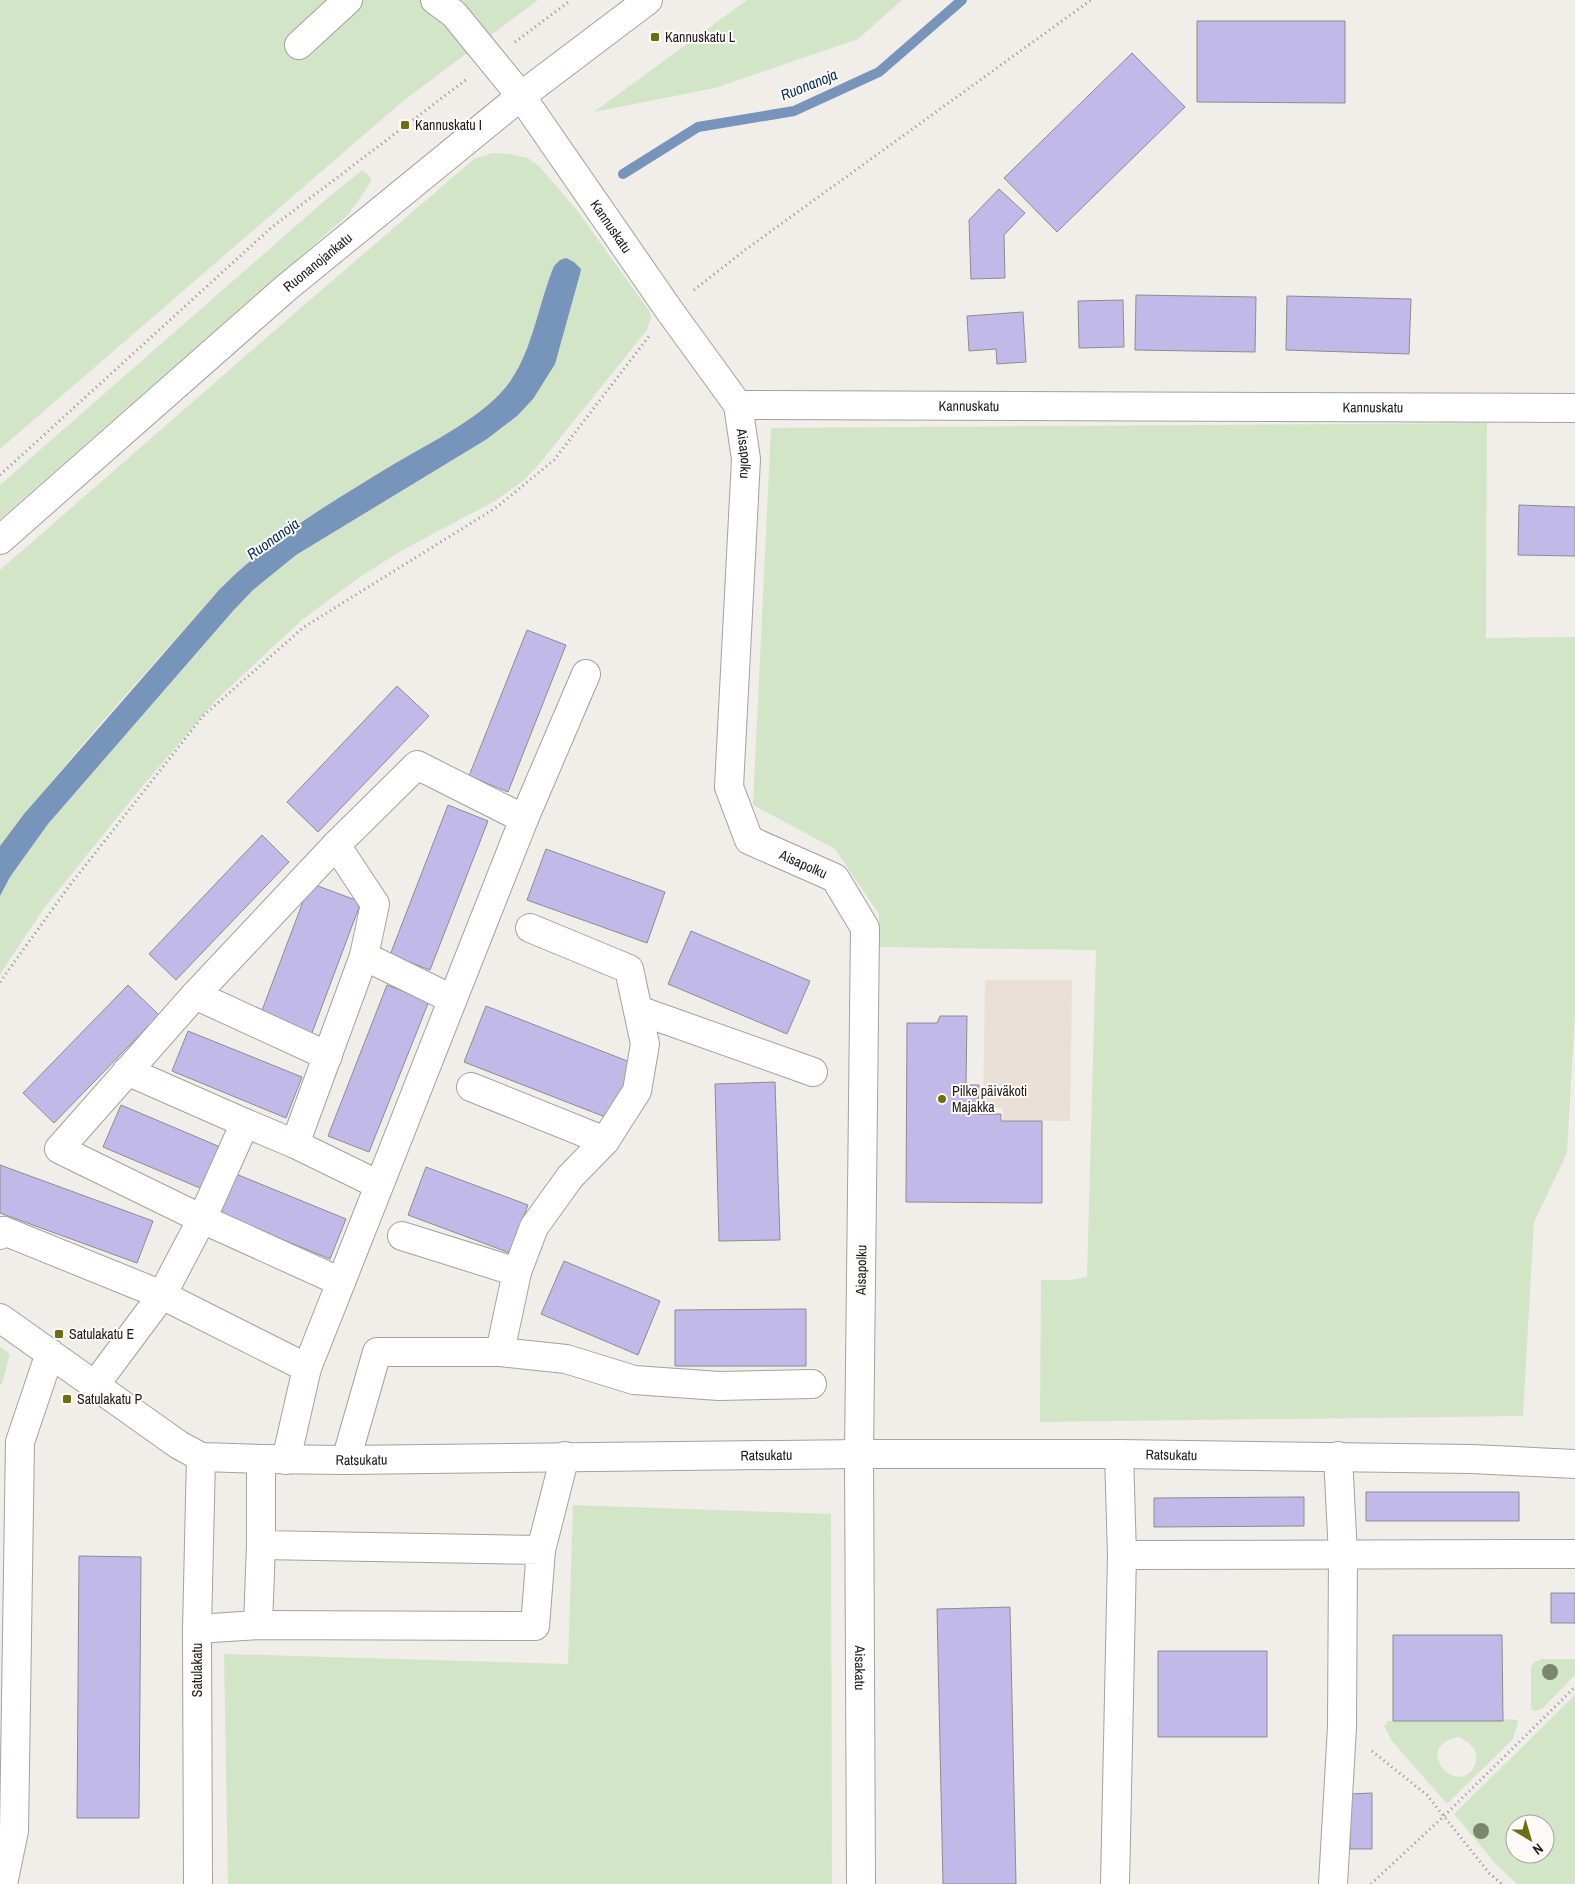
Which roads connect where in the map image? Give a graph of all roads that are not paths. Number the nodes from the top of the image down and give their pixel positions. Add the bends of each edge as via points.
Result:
1 (348, 0) edge
2 (435, 0) edge
3 (648, 0) edge
4 (299, 46) dead end
5 (521, 96) junction
6 (738, 405) junction
7 (1575, 408) edge
8 (0, 540) edge
9 (586, 674) dead end
10 (524, 819) junction
11 (336, 845) junction
12 (530, 928) dead end
13 (364, 956) junction
14 (195, 996) junction
15 (452, 1000) junction
16 (638, 1010) junction
17 (328, 1056) junction
18 (128, 1071) junction
19 (813, 1072) dead end
20 (470, 1087) dead end
21 (244, 1123) junction
22 (605, 1141) junction
23 (294, 1144) junction
24 (379, 1184) junction
25 (202, 1219) junction
26 (0, 1235) edge
27 (402, 1236) dead end
28 (517, 1272) junction
29 (342, 1282) junction
30 (162, 1295) junction
31 (0, 1318) edge
32 (500, 1352) junction
33 (50, 1353) junction
34 (307, 1368) junction
35 (812, 1384) dead end
36 (95, 1385) junction
37 (859, 1454) junction
38 (1119, 1454) junction
39 (565, 1456) junction
40 (1338, 1456) junction
41 (201, 1457) junction
42 (274, 1460) junction
43 (346, 1460) junction
44 (1575, 1464) edge
45 (261, 1545) junction
46 (541, 1550) junction
47 (1575, 1554) edge
48 (1122, 1555) junction
49 (1343, 1555) junction
50 (9, 1598) edge
51 (258, 1625) junction
52 (197, 1629) junction
53 (8, 1739) edge
54 (3, 1884) edge
55 (198, 1884) edge
56 (861, 1884) edge
57 (1115, 1884) edge
58 (1333, 1884) edge

1 - 4 street
2 - 5 street, Kannuskatu via 454,14
3 - 5 street, Ruonanojankatu
5 - 6 street, Kannuskatu
5 - 8 street, Ruonanojankatu via 286,288
6 - 7 street, Kannuskatu
6 - 37 street, Aisapolku via 746,458 728,787 749,840 834,878 864,928
9 - 10 street
10 - 11 street via 418,765
10 - 15 street
11 - 13 street via 375,904
11 - 14 street
12 - 16 street via 629,969
13 - 15 street
13 - 17 street
14 - 17 street
14 - 18 street
15 - 24 street
16 - 19 street
16 - 22 street via 645,1044 637,1091
17 - 23 street
18 - 21 street
18 - 25 street via 59,1149
20 - 22 street
21 - 23 street
21 - 25 street
22 - 28 street via 570,1177 534,1227
23 - 24 street
24 - 29 street
25 - 29 street
25 - 30 street
26 - 30 street via 4,1232
27 - 28 street
28 - 32 street
29 - 34 street
30 - 34 street
30 - 36 street
31 - 33 street, Ratsukatu
32 - 35 street via 566,1359 634,1380 719,1386
32 - 43 street via 377,1352
33 - 36 street, Ratsukatu
33 - 50 street via 20,1442
34 - 42 street
36 - 41 street, Ratsukatu
37 - 38 street, Ratsukatu
37 - 39 street, Ratsukatu
37 - 56 street, Aisakatu
38 - 40 street, Ratsukatu
38 - 48 street
39 - 43 street, Ratsukatu
39 - 46 street
40 - 44 street, Ratsukatu
40 - 49 street
41 - 42 street, Ratsukatu
41 - 52 street, Satulakatu
42 - 43 street, Ratsukatu
42 - 45 street
45 - 46 street
45 - 51 street
46 - 51 street via 535,1626
47 - 49 street
48 - 49 street
48 - 57 street
49 - 58 street via 1342,1728
50 - 53 street
51 - 52 street
52 - 55 street, Satulakatu
53 - 54 street via 14,1831

